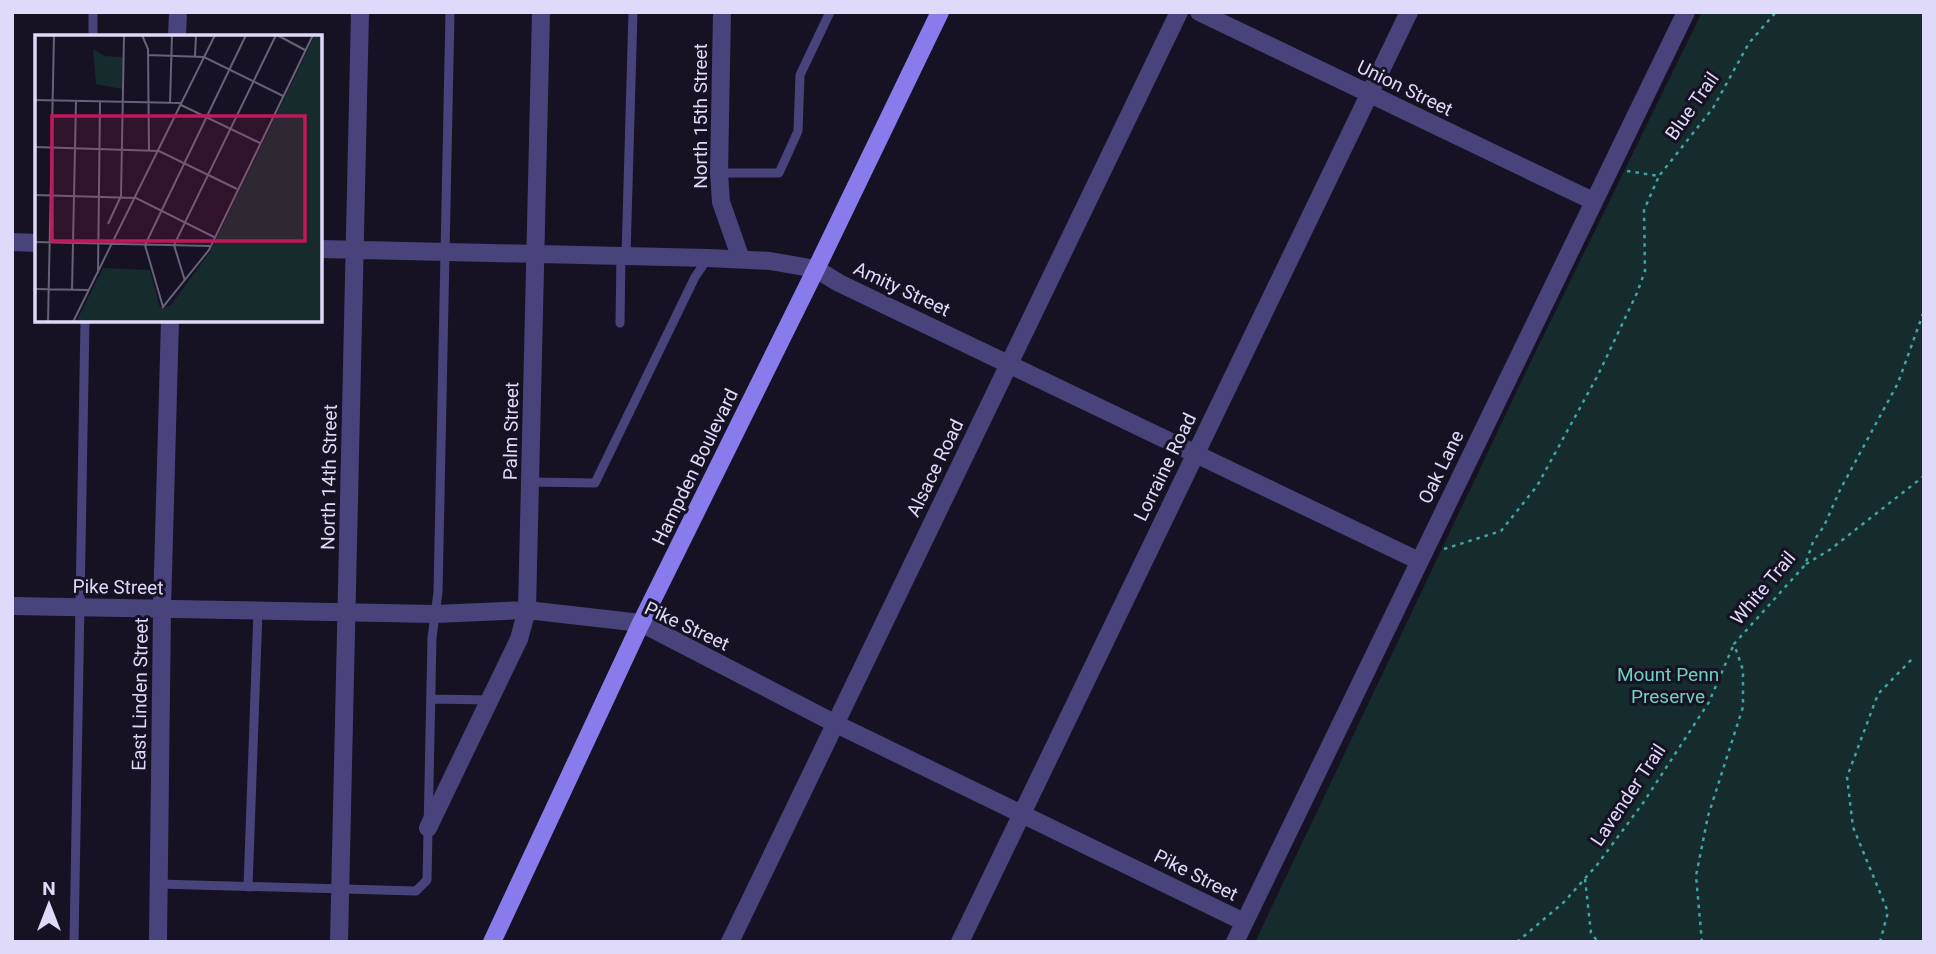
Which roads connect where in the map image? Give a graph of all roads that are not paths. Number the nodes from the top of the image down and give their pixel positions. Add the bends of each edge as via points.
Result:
1 (93, 12) edge
2 (178, 12) edge
3 (359, 12) edge
4 (450, 12) edge
5 (541, 12) edge
6 (633, 12) edge
7 (722, 12) edge
8 (830, 12) edge
9 (940, 12) edge
10 (1178, 12) edge
11 (1199, 12) edge
12 (1409, 12) edge
13 (1686, 12) edge
14 (93, 35) edge
15 (177, 35) edge
16 (1370, 95) junction
17 (719, 173) junction
18 (1594, 201) junction
19 (12, 242) edge
20 (35, 243) edge
21 (322, 249) edge
22 (355, 249) junction
23 (445, 251) junction
24 (536, 253) junction
25 (624, 255) junction
26 (708, 258) junction
27 (741, 259) junction
28 (816, 269) junction
29 (85, 322) edge
30 (170, 322) edge
31 (620, 323) dead end
32 (1009, 363) junction
33 (1195, 454) junction
34 (531, 482) junction
35 (1421, 556) junction
36 (12, 606) edge
37 (80, 607) junction
38 (162, 609) junction
39 (527, 610) junction
40 (258, 611) junction
41 (346, 612) junction
42 (435, 614) junction
43 (641, 623) junction
44 (430, 699) junction
45 (489, 700) junction
46 (834, 723) junction
47 (1022, 813) junction
48 (428, 828) junction
49 (159, 884) junction
50 (248, 887) junction
51 (340, 890) junction
52 (1244, 922) junction
53 (74, 942) edge
54 (158, 942) edge
55 (339, 942) edge
56 (492, 942) edge
57 (730, 942) edge
58 (960, 942) edge
59 (1236, 942) edge

1 - 14 lane
2 - 15 street
3 - 22 street, North 14th Street
4 - 23 lane
5 - 24 street, Palm Street
6 - 25 lane
7 - 17 street, North 15th Street
8 - 17 lane via 800,75 798,131 779,173
9 - 28 main road, Hampden Boulevard
10 - 32 street, Alsace Road
11 - 16 street, Union Street
12 - 16 street, Lorraine Road
13 - 18 street, Oak Lane
16 - 18 street, Union Street
16 - 33 street, Lorraine Road
17 - 27 street, North 15th Street via 720,202
18 - 35 street, Oak Lane
19 - 20 street
21 - 22 street, Amity Street
22 - 23 street, Amity Street
22 - 41 street, North 14th Street
23 - 24 street, Amity Street
23 - 42 lane
24 - 25 street, Amity Street
24 - 34 street, Palm Street
25 - 26 street, Amity Street
25 - 31 lane
26 - 27 street, Amity Street
26 - 34 lane via 595,483
27 - 28 street, Amity Street
28 - 32 street, Amity Street
28 - 43 main road, Hampden Boulevard
29 - 37 lane
30 - 38 street, East Linden Street
32 - 33 street, Amity Street
32 - 46 street, Alsace Road
33 - 35 street, Amity Street
33 - 47 street, Lorraine Road
34 - 39 street, Palm Street
35 - 52 street, Oak Lane
36 - 37 street, Pike Street
37 - 38 street, Pike Street
37 - 53 lane
38 - 40 street, Pike Street
38 - 49 street, East Linden Street
39 - 42 street, Pike Street
39 - 43 street, Pike Street
39 - 45 street, Palm Street via 519,639
40 - 41 street, Pike Street
40 - 50 lane
41 - 42 street, Pike Street
41 - 51 street, North 14th Street
42 - 44 lane
43 - 46 street, Pike Street
43 - 56 main road, Hampden Boulevard
44 - 45 lane
44 - 48 lane
45 - 48 street, Palm Street
46 - 47 street, Pike Street
46 - 57 street, Alsace Road
47 - 52 street, Pike Street
47 - 58 street, Lorraine Road
48 - 51 lane via 427,880 416,891
49 - 50 lane
49 - 54 street, East Linden Street
50 - 51 lane
51 - 55 street, North 14th Street
52 - 59 street, Oak Lane

